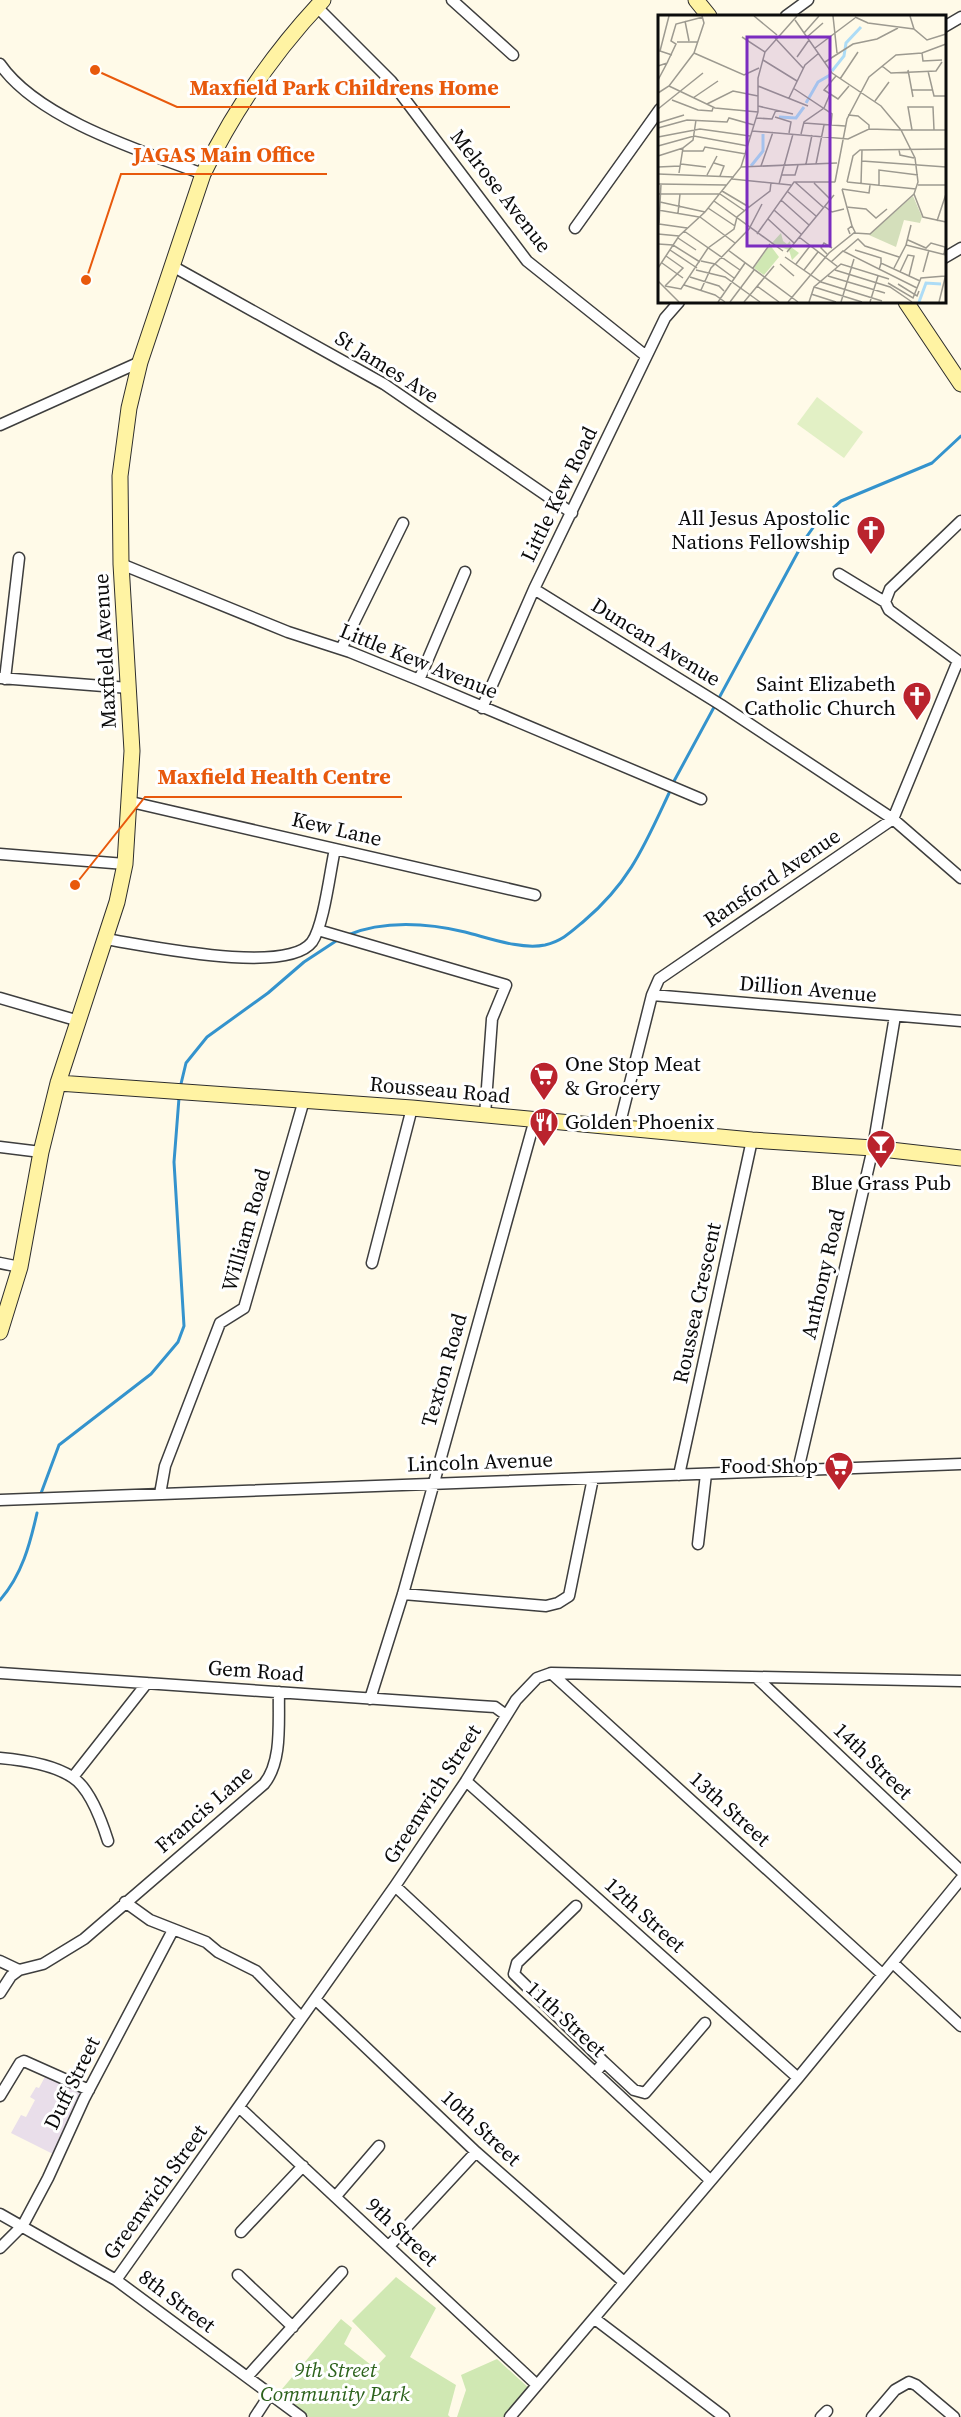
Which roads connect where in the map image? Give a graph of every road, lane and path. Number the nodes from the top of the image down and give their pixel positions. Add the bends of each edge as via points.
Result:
1 (452, 0) edge
2 (696, 0) edge
3 (808, 0) edge
4 (320, 4) edge
5 (708, 15) edge
6 (787, 15) edge
7 (961, 17) edge
8 (946, 26) edge
9 (513, 55) dead end
10 (0, 64) edge
11 (658, 112) edge
12 (203, 174) junction
13 (575, 228) dead end
14 (961, 248) edge
15 (946, 257) edge
16 (174, 267) junction
17 (678, 303) edge
18 (907, 303) edge
19 (646, 356) junction
20 (140, 362) junction
21 (961, 384) edge
22 (0, 425) edge
23 (572, 513) junction
24 (961, 521) edge
25 (403, 523) dead end
26 (19, 558) dead end
27 (121, 564) junction
28 (465, 572) dead end
29 (839, 574) dead end
30 (534, 589) junction
31 (885, 602) junction
32 (341, 650) junction
33 (960, 662) edge
34 (3, 679) edge
35 (419, 680) junction
36 (129, 688) junction
37 (482, 708) junction
38 (701, 799) dead end
39 (130, 802) junction
40 (893, 819) junction
41 (335, 849) junction
42 (0, 854) edge
43 (125, 864) junction
44 (961, 878) edge
45 (535, 895) dead end
46 (318, 930) junction
47 (105, 939) junction
48 (652, 995) junction
49 (0, 998) edge
50 (895, 1016) junction
51 (79, 1021) junction
52 (961, 1022) edge
53 (58, 1083) junction
54 (304, 1100) junction
55 (412, 1108) junction
56 (485, 1114) junction
57 (535, 1119) junction
58 (619, 1127) junction
59 (752, 1140) junction
60 (0, 1147) edge
61 (873, 1148) junction
62 (41, 1152) junction
63 (961, 1158) edge
64 (0, 1263) edge
65 (372, 1263) dead end
66 (20, 1267) junction
67 (0, 1332) edge
68 (961, 1464) edge
69 (798, 1470) junction
70 (706, 1474) junction
71 (679, 1475) junction
72 (593, 1478) junction
73 (433, 1484) junction
74 (160, 1494) junction
75 (0, 1500) edge
76 (698, 1544) dead end
77 (403, 1594) junction
78 (0, 1673) edge
79 (551, 1673) junction
80 (758, 1679) junction
81 (961, 1682) edge
82 (147, 1683) junction
83 (279, 1692) junction
84 (370, 1699) junction
85 (506, 1715) junction
86 (0, 1758) edge
87 (73, 1777) junction
88 (466, 1781) junction
89 (108, 1841) dead end
90 (961, 1871) edge
91 (961, 1879) edge
92 (394, 1886) junction
93 (125, 1902) junction
94 (576, 1906) dead end
95 (173, 1930) junction
96 (0, 1960) edge
97 (893, 1963) junction
98 (19, 1970) junction
99 (881, 1974) junction
100 (0, 1993) edge
101 (315, 1999) junction
102 (301, 2017) junction
103 (705, 2023) dead end
104 (961, 2026) edge
105 (604, 2062) junction
106 (595, 2073) junction
107 (798, 2078) junction
108 (89, 2090) junction
109 (0, 2096) edge
110 (240, 2108) junction
111 (379, 2146) dead end
112 (476, 2152) junction
113 (303, 2166) junction
114 (710, 2180) junction
115 (336, 2196) junction
116 (0, 2214) edge
117 (23, 2225) junction
118 (240, 2232) dead end
119 (389, 2246) junction
120 (0, 2248) edge
121 (342, 2271) dead end
122 (237, 2275) dead end
123 (116, 2280) junction
124 (624, 2282) junction
125 (595, 2319) junction
126 (293, 2327) junction
127 (247, 2377) junction
128 (537, 2385) junction
129 (270, 2394) junction
130 (255, 2417) edge
131 (301, 2417) edge
132 (510, 2417) edge
133 (724, 2417) edge
134 (872, 2417) edge
135 (954, 2417) edge

1 - 9 street
2 - 5 main road
3 - 6 street
4 - 12 main road, Maxfield Avenue via 294,31 255,84
4 - 19 street, Melrose Avenue via 391,81 527,261
7 - 8 street
10 - 12 street via 12,80 54,110 141,151
11 - 13 street
12 - 16 main road, Maxfield Avenue
14 - 15 street
16 - 20 main road, Maxfield Avenue
16 - 23 street, St James Ave via 384,384
17 - 19 street, Little Kew Road via 665,318
18 - 21 main road
19 - 23 street, Little Kew Road
20 - 22 street
20 - 27 main road, Maxfield Avenue via 120,476
23 - 30 street, Little Kew Road
24 - 31 street via 890,589
25 - 32 street
26 - 34 street
27 - 32 street, Little Kew Avenue
27 - 36 main road, Maxfield Avenue
28 - 35 street
29 - 31 street
30 - 37 street, Little Kew Road
30 - 40 street, Duncan Avenue via 721,705
31 - 33 street via 889,610
32 - 35 street, Little Kew Avenue
33 - 40 street
34 - 36 street
35 - 37 street, Little Kew Avenue
36 - 39 main road, Maxfield Avenue
37 - 38 street, Little Kew Avenue
39 - 41 street, Kew Lane
39 - 43 main road, Maxfield Avenue
40 - 44 street, Duncan Avenue
40 - 48 street, Ransford Avenue via 659,980
41 - 45 street, Kew Lane
41 - 46 street
42 - 43 street
43 - 47 main road, Maxfield Avenue
46 - 47 street via 310,944 271,958 246,959
46 - 56 street via 506,985 492,1019
47 - 51 main road, Maxfield Avenue
48 - 50 street, Dillion Avenue
48 - 58 street, Ransford Avenue
49 - 51 street
50 - 52 street, Dillion Avenue
50 - 61 street, Anthony Road
51 - 53 main road, Maxfield Avenue
53 - 54 main road, Rousseau Road
53 - 62 main road, Maxfield Avenue
54 - 55 main road, Rousseau Road
54 - 74 street, William Road via 244,1308 220,1323 165,1466
55 - 56 main road, Rousseau Road
55 - 65 street
56 - 57 main road, Rousseau Road
57 - 58 main road, Rousseau Road
57 - 73 street, Texton Road
58 - 59 main road, Rousseau Road
59 - 61 main road, Rousseau Road
59 - 71 street, Roussea Crescent
60 - 62 street
61 - 63 main road, Rousseau Road
61 - 69 street, Anthony Road
62 - 66 main road, Maxfield Avenue
64 - 66 street
66 - 67 main road, Maxfield Avenue
68 - 69 street, Lincoln Avenue
69 - 70 street, Lincoln Avenue
70 - 71 street, Lincoln Avenue
70 - 76 street
71 - 72 street, Lincoln Avenue
72 - 73 street, Lincoln Avenue
72 - 77 street via 569,1596 558,1603 511,1604
73 - 74 street, Lincoln Avenue
73 - 77 street, Texton Road
74 - 75 street, Lincoln Avenue
77 - 84 street, Texton Road
78 - 82 street, Gem Road
79 - 80 street
79 - 85 street, Greenwich Street via 530,1684
79 - 99 street, 13th Street
80 - 81 street
80 - 90 street, 14th Street
82 - 83 street, Gem Road
82 - 87 street
83 - 84 street, Gem Road
83 - 93 street, Francis Lane via 278,1740 269,1778
84 - 85 street, Gem Road via 495,1707
85 - 88 street, Greenwich Street
86 - 87 street via 27,1760
87 - 89 street via 98,1811
88 - 92 street, Greenwich Street
88 - 107 street, 12th Street
91 - 97 street
92 - 101 street, Greenwich Street
92 - 106 street, 11th Street
93 - 95 street
93 - 98 street, Francis Lane via 74,1945 42,1964
94 - 105 street via 517,1963 514,1974
95 - 102 street via 206,1941 218,1952 256,1971
95 - 108 street, Duff Street
96 - 98 street
97 - 99 street
97 - 104 street
98 - 100 street
99 - 107 street
101 - 102 street, Greenwich Street
101 - 112 street, 10th Street
102 - 110 street, Greenwich Street
103 - 105 street via 645,2093 634,2090
105 - 106 street
106 - 114 street, 11th Street
107 - 114 street
108 - 109 street via 24,2061
108 - 117 street, Duff Street
110 - 113 street, 9th Street
110 - 123 street, Greenwich Street
111 - 115 street
112 - 119 street
112 - 124 street, 10th Street
113 - 115 street, 9th Street
113 - 118 street
114 - 124 street
115 - 119 street, 9th Street
116 - 117 street, 8th Street
117 - 120 street, Duff Street
117 - 123 street, 8th Street
119 - 128 street, 9th Street
121 - 126 street
122 - 126 street
123 - 127 street, 8th Street
124 - 125 street
125 - 128 street
125 - 133 street
126 - 127 street
127 - 129 street, 8th Street
128 - 132 street
129 - 130 street
129 - 131 street, 8th Street
134 - 135 street via 895,2390 909,2382

